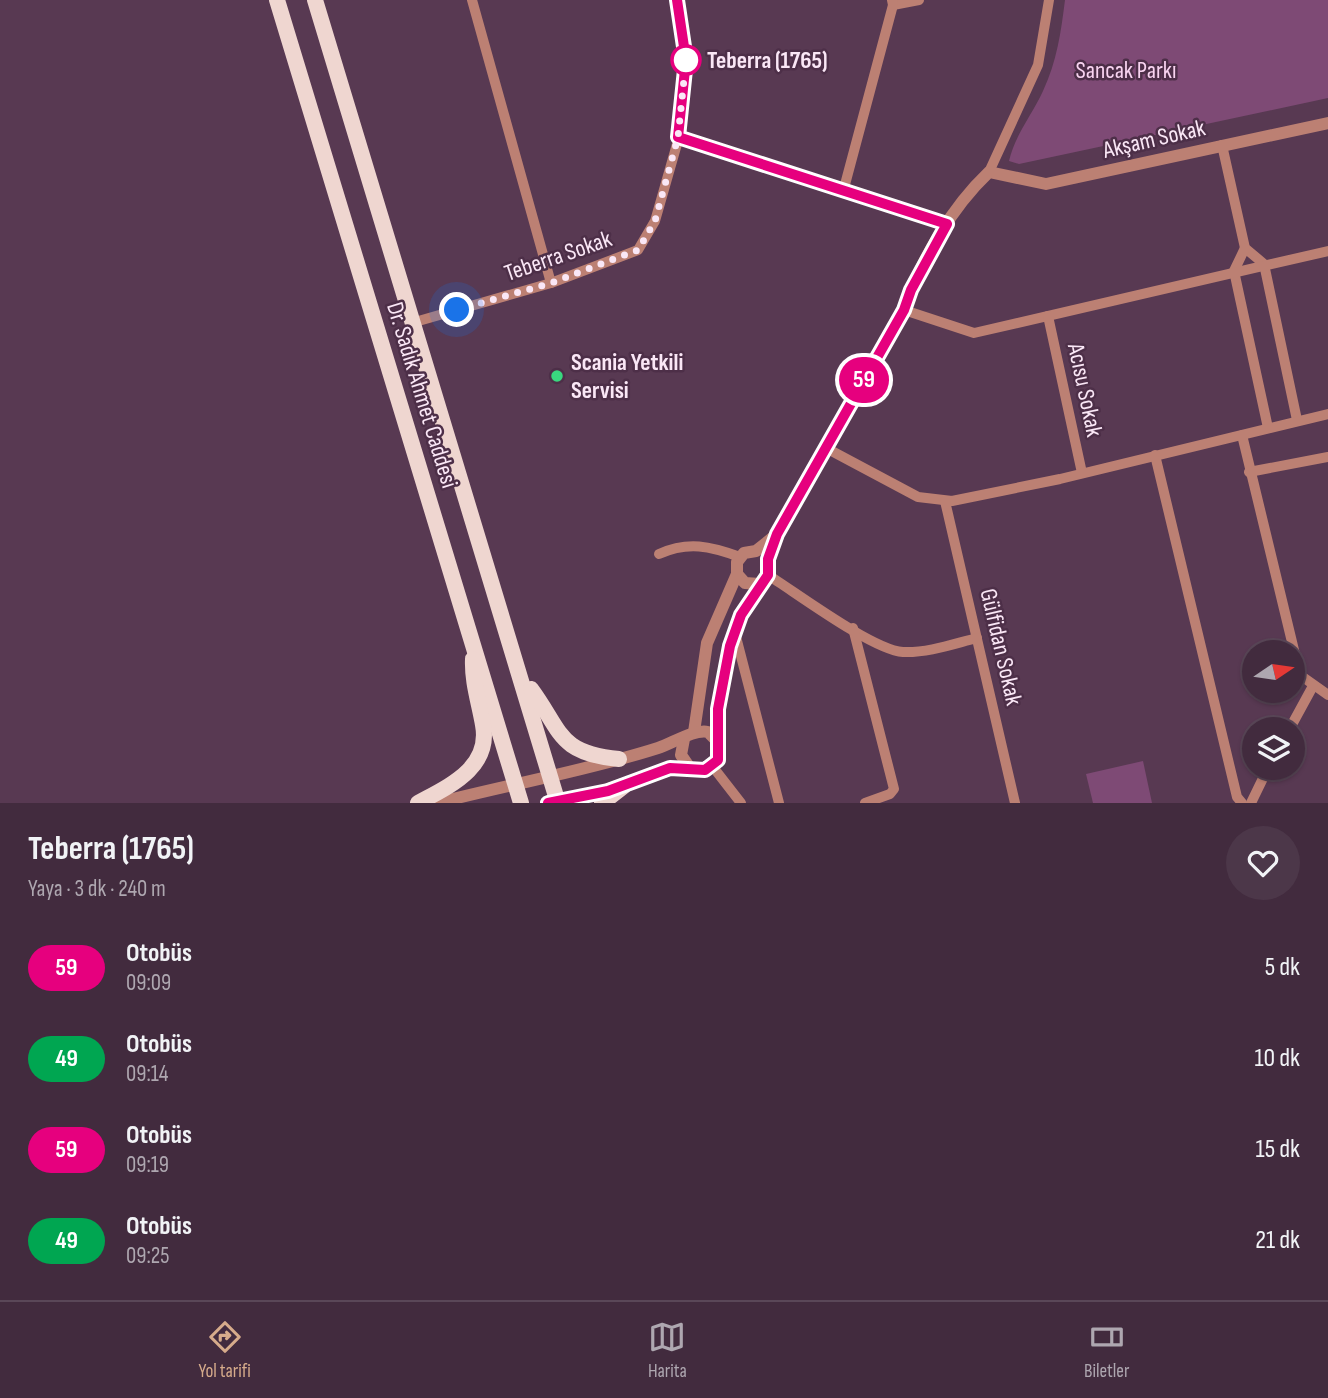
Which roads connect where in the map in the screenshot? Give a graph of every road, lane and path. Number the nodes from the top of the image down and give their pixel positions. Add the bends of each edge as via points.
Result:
1 (277, 0) edge
2 (316, 0) edge
3 (472, 0) edge
4 (677, 0) edge
5 (919, 0) edge
6 (1049, 0) edge
7 (892, 3) edge
8 (1328, 123) edge
9 (678, 137) junction
10 (1222, 145) junction
11 (989, 172) junction
12 (842, 192) junction
13 (947, 224) junction
14 (1245, 248) junction
15 (1328, 251) edge
16 (1264, 264) junction
17 (1234, 271) junction
18 (551, 283) junction
19 (904, 310) junction
20 (1048, 316) junction
21 (415, 322) junction
22 (1328, 414) edge
23 (1297, 420) junction
24 (1268, 428) junction
25 (1242, 435) junction
26 (826, 448) junction
27 (1156, 455) junction
28 (1328, 457) edge
29 (1249, 472) junction
30 (1082, 474) junction
31 (946, 500) junction
32 (777, 534) junction
33 (756, 551) junction
34 (659, 554) dead end
35 (740, 557) junction
36 (768, 559) junction
37 (737, 574) junction
38 (764, 579) junction
39 (853, 628) junction
40 (735, 632) junction
41 (977, 638) junction
42 (475, 646) junction
43 (522, 679) junction
44 (1313, 686) junction
45 (1328, 695) edge
46 (1296, 717) edge
47 (689, 736) junction
48 (718, 742) junction
49 (619, 759) junction
50 (713, 767) junction
51 (690, 768) junction
52 (550, 776) junction
53 (1262, 780) edge
54 (515, 783) junction
55 (624, 786) junction
56 (418, 803) edge
57 (437, 803) edge
58 (521, 803) edge
59 (555, 803) edge
60 (602, 803) edge
61 (741, 803) edge
62 (779, 803) edge
63 (865, 803) edge
64 (1015, 803) edge
65 (1242, 803) edge
66 (1251, 803) edge

1 - 42 main road, Dr. Sadık Ahmet Caddesi
2 - 21 main road, Dr. Sadık Ahmet Caddesi
3 - 18 street
4 - 9 street, Teberra Sokak via 686,60
5 - 7 street
6 - 11 street via 1038,65
7 - 12 street
8 - 10 street, Akşam Sokak
9 - 12 street
9 - 18 street, Teberra Sokak via 655,221 638,250
10 - 11 street, Akşam Sokak via 1046,184
10 - 14 street
11 - 13 street via 967,192
12 - 13 street
13 - 19 street
14 - 16 street
14 - 17 street
15 - 16 street
16 - 17 street
16 - 23 street
17 - 20 street
17 - 24 street
18 - 21 street, Teberra Sokak
19 - 20 street via 974,332
19 - 26 street
20 - 30 street, Acısu Sokak
21 - 43 main road, Dr. Sadık Ahmet Caddesi
22 - 23 street
23 - 24 street
24 - 25 street
25 - 27 street
25 - 29 street
26 - 31 street via 918,497
26 - 32 street
27 - 30 street
27 - 65 street
28 - 29 street
29 - 44 street via 1300,675
30 - 31 street
31 - 41 street, Gülfidan Sokak
32 - 33 street
32 - 36 street
33 - 35 street
33 - 36 street
34 - 35 street via 688,544
35 - 37 street
36 - 38 street
37 - 38 street via 745,583
37 - 47 street via 707,643
38 - 39 street
38 - 40 street
39 - 41 street via 900,652
39 - 63 street via 894,789
40 - 48 street via 718,709
40 - 62 street
41 - 64 street, Gülfidan Sokak
42 - 54 main road, Dr. Sadık Ahmet Caddesi
42 - 56 main road via 474,682 484,726 481,750 461,779
43 - 49 main road via 564,740 586,752
43 - 52 main road, Dr. Sadık Ahmet Caddesi
44 - 45 street
44 - 46 street
47 - 48 street via 708,732
47 - 49 street
47 - 51 street via 681,755
48 - 50 street via 720,751
49 - 52 street
50 - 51 street
50 - 61 street
51 - 55 street via 670,768
52 - 54 street
52 - 59 main road, Dr. Sadık Ahmet Caddesi
53 - 66 street
54 - 57 street
54 - 58 main road, Dr. Sadık Ahmet Caddesi
55 - 59 street
55 - 60 main road

